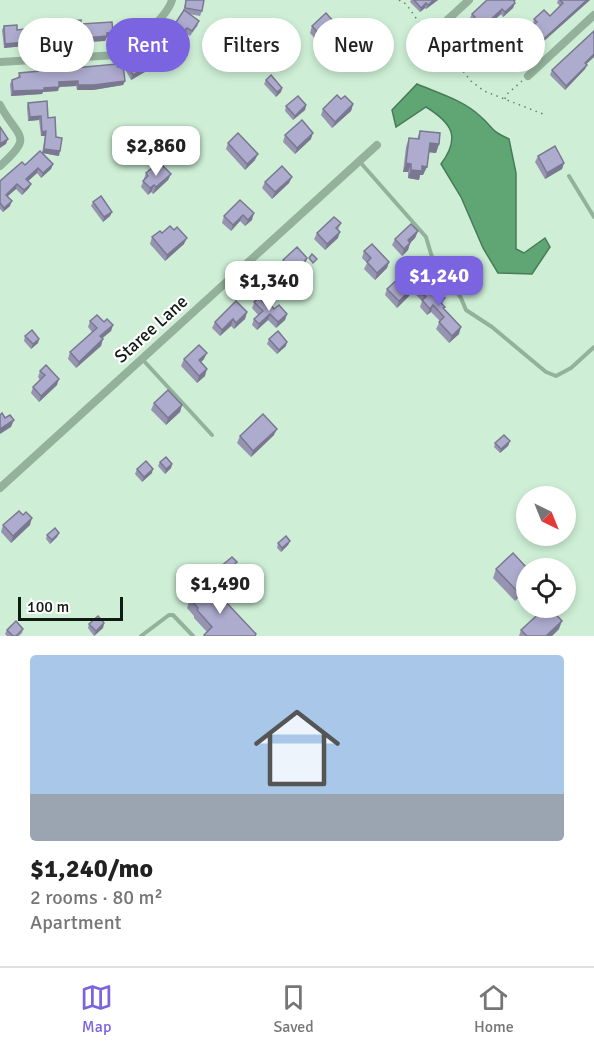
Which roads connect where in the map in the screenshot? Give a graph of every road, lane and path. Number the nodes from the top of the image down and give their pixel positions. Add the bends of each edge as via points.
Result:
1 (172, 0) edge
2 (399, 0) edge
3 (469, 0) edge
4 (594, 15) edge
5 (416, 18) edge
6 (449, 18) edge
7 (0, 62) edge
8 (464, 72) edge
9 (528, 76) joint
10 (505, 100) junction
11 (0, 105) edge
12 (545, 117) dead end
13 (377, 145) dead end
14 (359, 162) junction
15 (0, 166) edge
16 (569, 176) dead end
17 (594, 217) edge
18 (594, 347) edge
19 (142, 360) junction
20 (212, 435) dead end
21 (0, 488) edge
22 (141, 636) edge
23 (193, 636) edge

1 - 7 street via 163,16 117,55
2 - 5 path
3 - 6 street
4 - 9 street
8 - 10 path via 479,88
9 - 10 path
10 - 12 path
11 - 15 street via 21,138 17,151
13 - 14 street, Staree Lane
14 - 18 lane via 426,237 432,257 466,310 546,372 556,375 571,368
14 - 19 street, Staree Lane
16 - 17 lane
19 - 20 lane
19 - 21 street, Staree Lane
22 - 23 lane via 173,615

